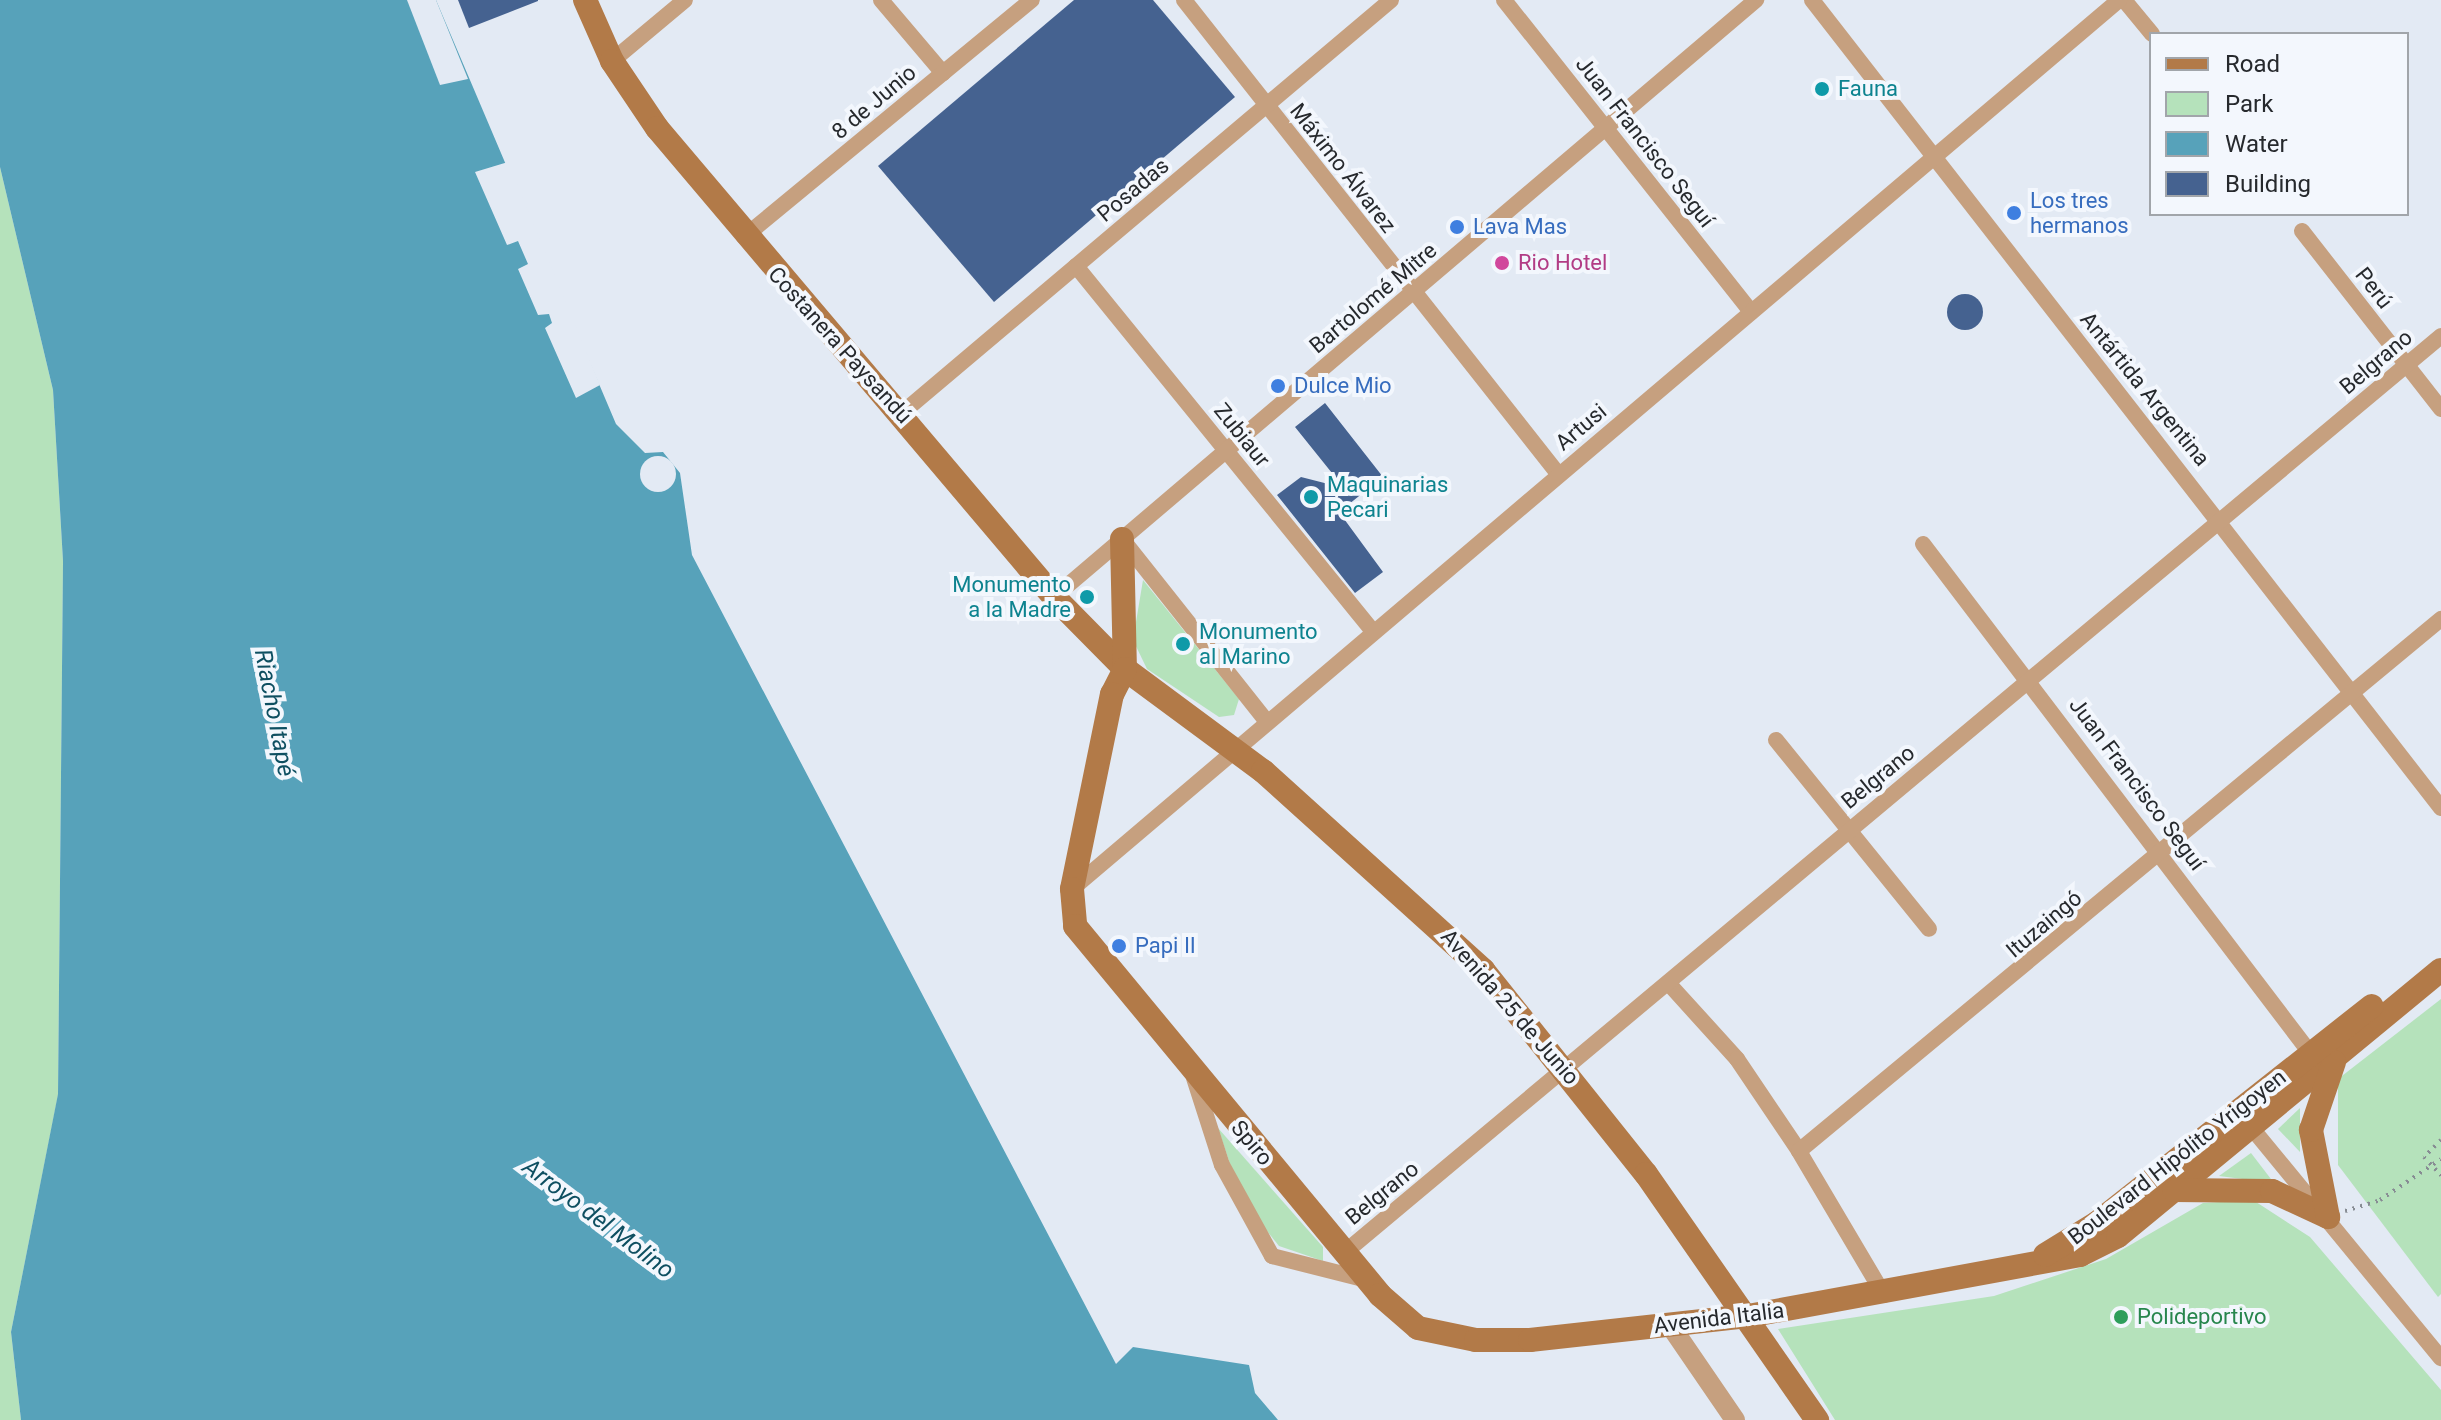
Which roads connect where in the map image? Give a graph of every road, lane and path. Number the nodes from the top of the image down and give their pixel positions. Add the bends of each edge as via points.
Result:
1 (585, 0) edge
2 (685, 0) edge
3 (881, 0) edge
4 (1032, 0) edge
5 (1184, 0) edge
6 (1391, 0) edge
7 (1504, 0) edge
8 (1756, 0) edge
9 (1812, 0) edge
10 (2121, 0) edge
11 (2150, 32) edge
12 (612, 61) junction
13 (943, 73) junction
14 (1266, 106) junction
15 (1607, 130) junction
16 (1929, 155) junction
17 (2302, 231) dead end
18 (744, 237) junction
19 (1076, 266) junction
20 (1414, 292) junction
21 (1751, 312) junction
22 (2441, 336) edge
23 (2406, 365) junction
24 (2441, 409) edge
25 (902, 413) junction
26 (1226, 451) junction
27 (1559, 475) junction
28 (2223, 522) junction
29 (1122, 539) junction
30 (1923, 544) dead end
31 (1054, 597) junction
32 (2441, 619) edge
33 (1373, 632) junction
34 (1125, 669) junction
35 (2031, 681) junction
36 (2349, 691) junction
37 (1267, 722) junction
38 (1776, 740) dead end
39 (1236, 748) junction
40 (2441, 808) edge
41 (1850, 830) junction
42 (2162, 853) junction
43 (1072, 889) junction
44 (1929, 929) dead end
45 (2441, 952) edge
46 (2441, 970) edge
47 (1670, 985) junction
48 (2311, 1054) junction
49 (2338, 1054) junction
50 (1566, 1070) junction
51 (1191, 1071) junction
52 (2244, 1119) junction
53 (2441, 1140) edge
54 (1799, 1151) junction
55 (2441, 1159) edge
56 (2428, 1168) junction
57 (2441, 1175) edge
58 (2174, 1190) junction
59 (2328, 1217) junction
60 (1344, 1253) junction
61 (2019, 1270) junction
62 (1367, 1280) junction
63 (1884, 1295) junction
64 (1748, 1316) junction
65 (1670, 1325) junction
66 (1418, 1328) joint
67 (2441, 1358) edge
68 (1735, 1420) edge
69 (1817, 1420) edge

1 - 12 main road, Costanera Paysandú
2 - 12 street
3 - 13 street
4 - 13 street, 8 de Junio
5 - 14 street, Máximo Álvarez
6 - 14 street, Posadas
7 - 15 street, Juan Francisco Seguí
8 - 15 street, Bartolomé Mitre
9 - 16 street, Antártida Argentina
10 - 11 street
10 - 16 street, Artusi
12 - 18 main road, Costanera Paysandú
13 - 18 street, 8 de Junio
14 - 19 street, Posadas
14 - 20 street, Máximo Álvarez
15 - 20 street, Bartolomé Mitre
15 - 21 street, Juan Francisco Seguí
16 - 21 street, Artusi
16 - 28 street, Antártida Argentina
17 - 23 street, Perú
18 - 25 main road, Costanera Paysandú
19 - 25 street, Posadas
19 - 26 street, Zubiaur
20 - 26 street, Bartolomé Mitre
20 - 27 street, Máximo Álvarez
21 - 27 street, Artusi
22 - 23 street, Belgrano
23 - 24 street, Perú
23 - 28 street, Belgrano
25 - 31 main road, Costanera Paysandú
26 - 29 street, Bartolomé Mitre
26 - 33 street, Zubiaur
27 - 33 street, Artusi
28 - 35 street, Belgrano
28 - 36 street, Antártida Argentina
29 - 31 street, Bartolomé Mitre
29 - 34 main road
29 - 37 street
30 - 35 street, Juan Francisco Seguí
31 - 34 main road, Costanera Paysandú
32 - 36 street, Ituzaingó
33 - 37 street, Artusi
34 - 39 main road, Avenida 25 de Junio
34 - 43 main road via 1112,694
35 - 41 street, Belgrano
35 - 42 street, Juan Francisco Seguí
36 - 40 street, Antártida Argentina
36 - 42 street, Ituzaingó
37 - 39 street, Artusi
38 - 41 street
39 - 43 street, Artusi
39 - 50 main road, Avenida 25 de Junio via 1429,913
41 - 44 street
41 - 47 street, Belgrano
42 - 48 street, Juan Francisco Seguí
42 - 54 street, Ituzaingó
43 - 51 main road, Spiro via 1075,926
45 - 48 main road, Boulevard Hipólito Yrigoyen
46 - 49 main road, Boulevard Hipólito Yrigoyen
47 - 50 street, Belgrano
47 - 54 street via 1737,1059
48 - 52 main road, Boulevard Hipólito Yrigoyen
49 - 52 main road, Boulevard Hipólito Yrigoyen
49 - 59 main road via 2311,1130
50 - 60 street, Belgrano
50 - 64 main road, Avenida 25 de Junio
51 - 60 main road, Spiro
51 - 62 street via 1222,1165 1272,1256
52 - 58 main road, Boulevard Hipólito Yrigoyen
52 - 59 street
52 - 61 main road, Boulevard Hipólito Yrigoyen via 2097,1223
53 - 56 path via 2425,1151
54 - 63 street
55 - 56 path
56 - 57 path
56 - 59 path via 2380,1200
58 - 59 main road via 2272,1191
58 - 61 main road, Boulevard Hipólito Yrigoyen via 2118,1236
59 - 67 street
60 - 62 main road, Spiro
61 - 63 main road, Avenida Italia
62 - 66 main road, Spiro
63 - 64 main road, Avenida Italia
64 - 65 main road, Avenida Italia
64 - 69 main road, Avenida 25 de Junio
65 - 66 main road, Avenida Italia via 1517,1340
65 - 68 street

